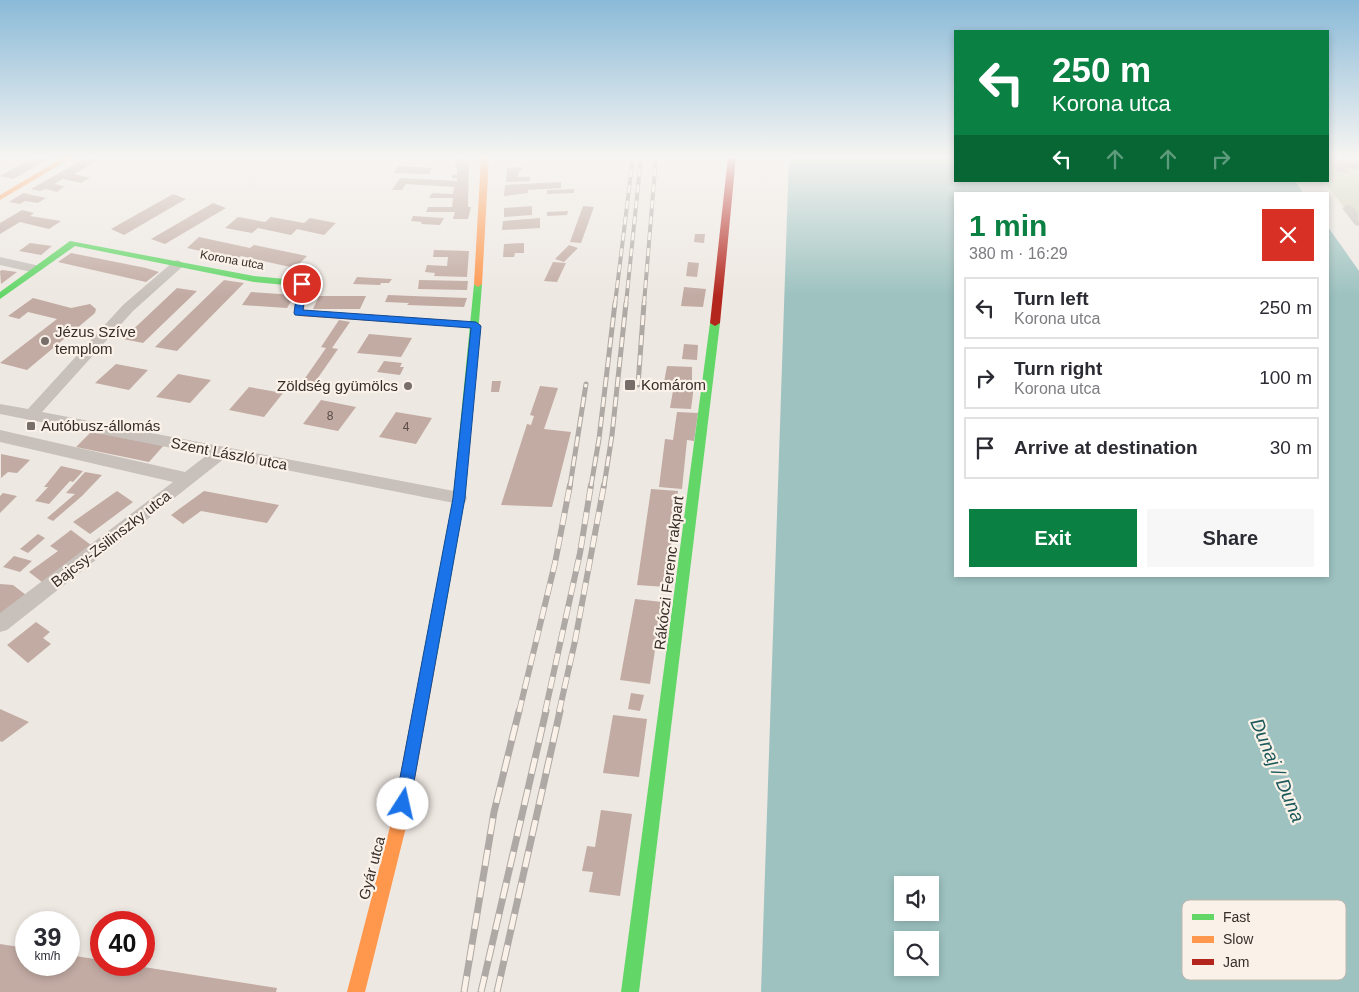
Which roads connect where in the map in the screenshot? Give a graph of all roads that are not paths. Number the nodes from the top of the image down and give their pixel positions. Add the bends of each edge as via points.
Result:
1 (483, 203) edge
2 (727, 203) edge
3 (1348, 208) dead end
4 (1359, 223) edge
5 (0, 260) edge
6 (178, 264) junction
7 (36, 269) junction
8 (0, 296) edge
9 (476, 326) junction
10 (0, 409) edge
11 (31, 415) junction
12 (2, 439) edge
13 (221, 453) junction
14 (188, 478) junction
15 (459, 498) junction
16 (0, 624) edge
17 (356, 992) edge
18 (630, 992) edge

1 - 9 street, Gyár utca
2 - 18 street, Rákóczi Ferenc rakpart via 716,317
3 - 4 street
5 - 7 street
6 - 7 street, Korona utca via 72,243
6 - 9 street, Korona utca via 254,279 302,284 298,313
6 - 11 street via 128,308
7 - 8 street
9 - 15 street, Gyár utca
10 - 11 street, Szent László utca
11 - 13 street, Szent László utca
12 - 14 street, Szent László utca
13 - 14 street, Bajcsy-Zsilinszky utca
13 - 15 street, Szent László utca
14 - 16 street, Bajcsy-Zsilinszky utca
15 - 17 street, Gyár utca via 399,824

